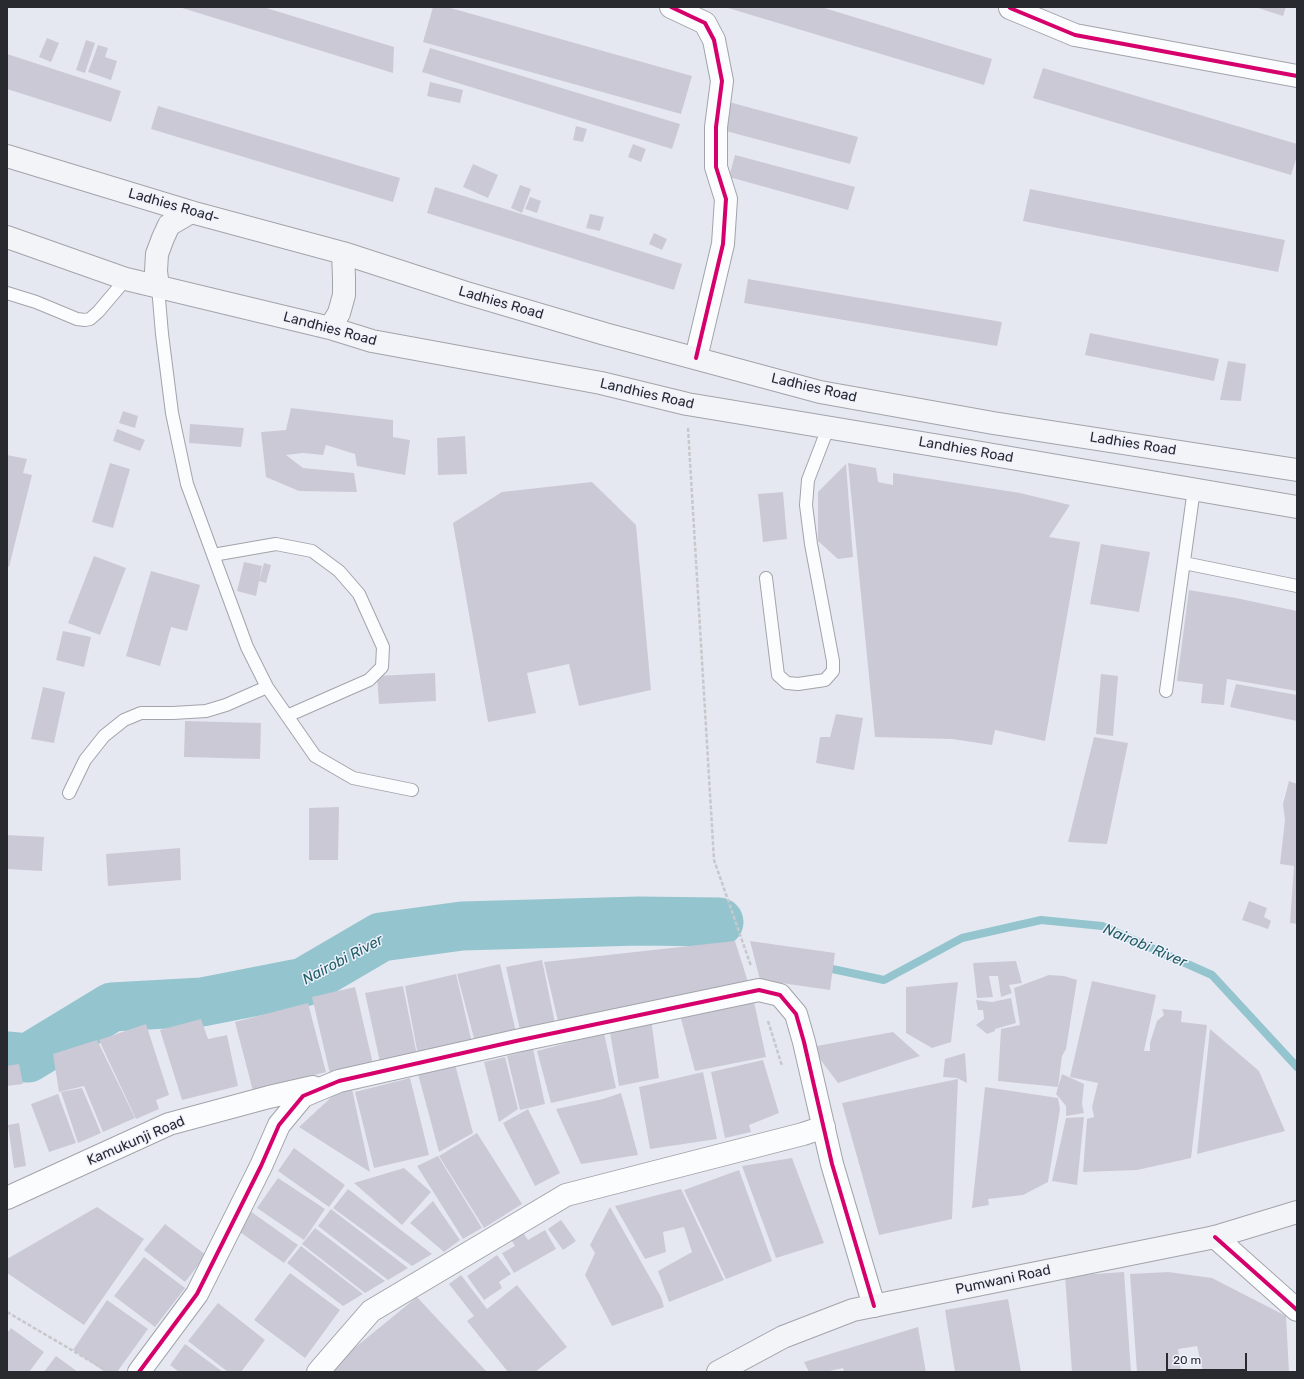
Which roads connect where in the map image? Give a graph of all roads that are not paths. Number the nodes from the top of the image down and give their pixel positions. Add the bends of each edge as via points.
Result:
1 (671, 7) edge
2 (1010, 7) edge
3 (1297, 76) edge
4 (7, 156) edge
5 (191, 212) junction
6 (7, 237) edge
7 (343, 253) junction
8 (126, 279) junction
9 (158, 286) junction
10 (7, 294) edge
11 (330, 328) junction
12 (696, 358) junction
13 (828, 428) junction
14 (1297, 470) edge
15 (1194, 489) junction
16 (1297, 507) edge
17 (213, 554) junction
18 (1184, 563) junction
19 (766, 578) dead end
20 (1297, 586) edge
21 (267, 687) junction
22 (1166, 691) dead end
23 (287, 716) junction
24 (412, 790) dead end
25 (69, 793) dead end
26 (339, 1081) junction
27 (824, 1127) junction
28 (7, 1198) edge
29 (1297, 1212) edge
30 (1215, 1236) junction
31 (874, 1306) junction
32 (1297, 1310) edge
33 (139, 1372) edge
34 (318, 1372) edge
35 (718, 1372) edge

1 - 12 street via 705,23 714,40 722,81 716,128 716,167 726,199 724,244
2 - 3 street via 1075,35
4 - 5 main road, Ladhies Road-
5 - 7 main road, Ladhies Road-
5 - 9 main road via 169,225 163,238 156,271
6 - 8 main road, Landhies Road
7 - 11 main road via 344,295 339,313
7 - 12 main road, Ladhies Road via 463,292
8 - 9 main road, Landhies Road
8 - 10 lane via 98,312 85,320
9 - 11 main road, Landhies Road
9 - 17 lane via 172,413 187,484
11 - 13 main road, Landhies Road via 372,341 601,383 687,404
12 - 14 main road, Ladhies Road via 820,392 993,423
13 - 15 main road, Landhies Road
13 - 19 lane via 808,480 806,506 833,661 833,671 825,680 786,683 778,675
15 - 16 main road, Landhies Road
15 - 18 lane
17 - 21 lane via 247,647
17 - 23 lane via 276,544 312,550 339,571 360,594 383,647 382,667 369,680
18 - 20 lane
18 - 22 lane
21 - 23 lane
21 - 25 lane via 206,711 141,713 124,720 104,736 85,760
23 - 24 lane via 315,756 353,778
26 - 27 street via 516,1040 759,990 780,995 796,1014
26 - 28 street, Kamukunji Road via 169,1124
26 - 33 street via 302,1096 279,1125 196,1294
27 - 31 street via 832,1164
27 - 34 street via 566,1195 371,1311
29 - 30 main road, Pumwani Road
30 - 31 main road, Pumwani Road
30 - 32 street
31 - 35 main road, Pumwani Road via 853,1310 783,1337

